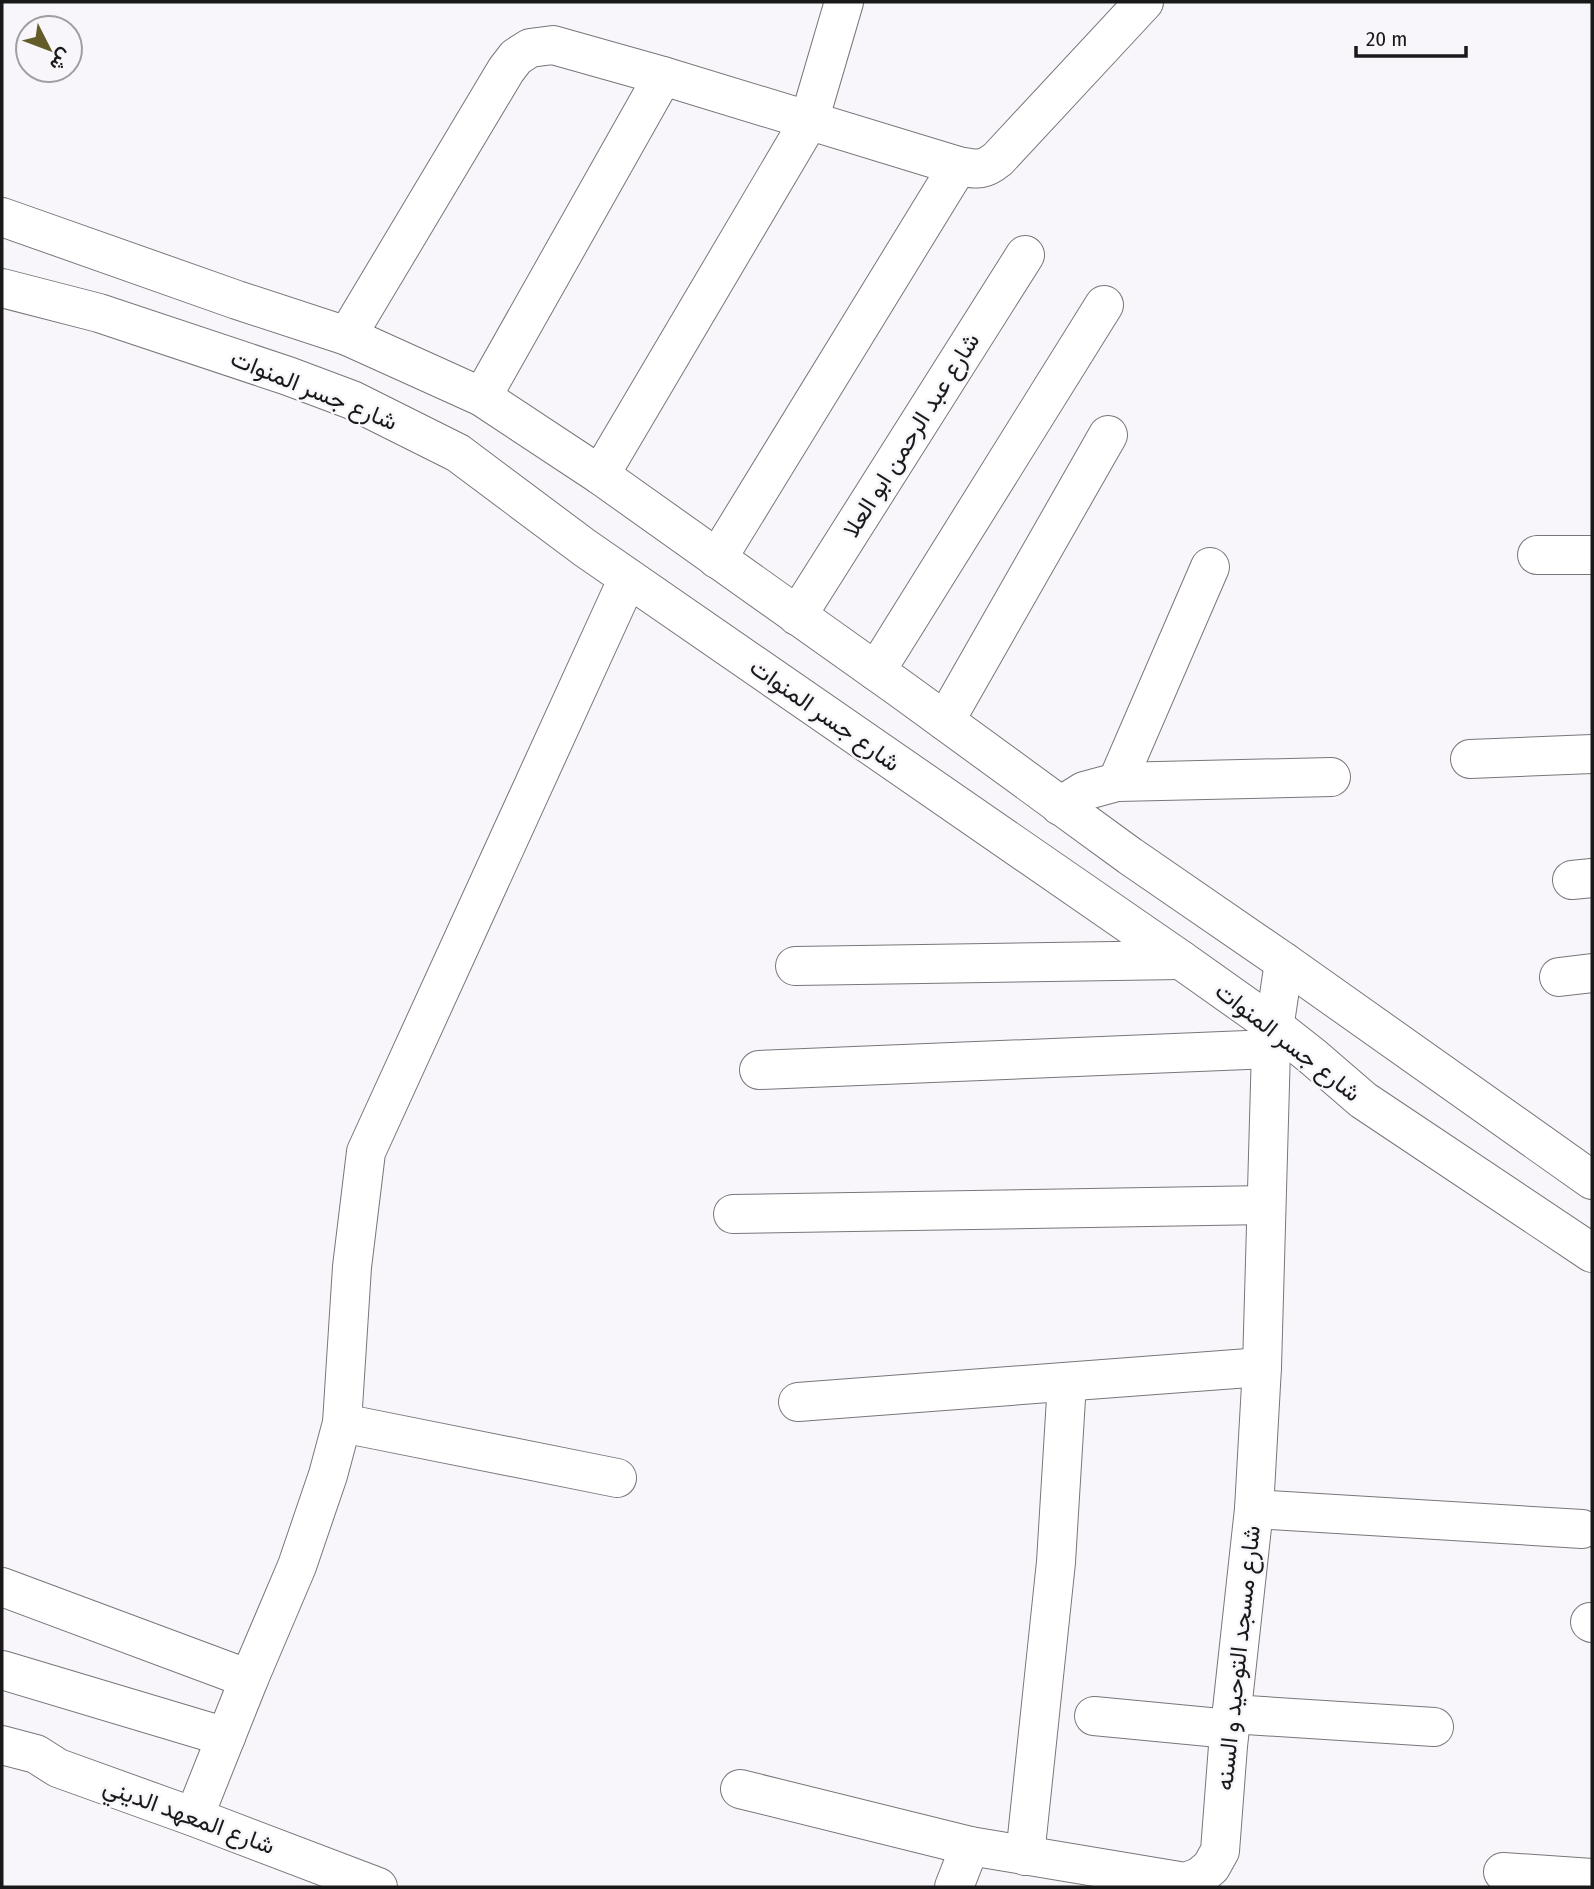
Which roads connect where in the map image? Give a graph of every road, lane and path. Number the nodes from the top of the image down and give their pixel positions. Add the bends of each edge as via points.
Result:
1 (844, 2) edge
2 (1144, 2) edge
3 (663, 76) junction
4 (809, 121) junction
5 (958, 166) junction
6 (2, 217) edge
7 (1025, 255) dead end
8 (2, 288) edge
9 (1104, 305) dead end
10 (347, 336) junction
11 (482, 397) junction
12 (1108, 435) dead end
13 (600, 475) junction
14 (1536, 555) dead end
15 (1592, 555) edge
16 (717, 559) junction
17 (1210, 567) dead end
18 (628, 578) junction
19 (797, 616) junction
20 (876, 671) junction
21 (945, 722) junction
22 (1592, 754) edge
23 (1470, 759) dead end
24 (1331, 777) dead end
25 (1117, 782) junction
26 (1060, 806) junction
27 (1181, 960) junction
28 (1284, 962) junction
29 (795, 966) dead end
30 (1272, 1038) junction
31 (759, 1070) dead end
32 (1592, 1180) edge
33 (1266, 1205) junction
34 (733, 1214) dead end
35 (1592, 1253) edge
36 (1262, 1367) junction
37 (1067, 1382) junction
38 (798, 1402) dead end
39 (342, 1423) junction
40 (617, 1478) dead end
41 (1254, 1509) junction
42 (1582, 1529) dead end
43 (2, 1587) edge
44 (2, 1670) edge
45 (249, 1679) junction
46 (1094, 1716) dead end
47 (1230, 1721) junction
48 (1434, 1727) dead end
49 (226, 1737) junction
50 (2, 1745) edge
51 (740, 1789) dead end
52 (194, 1817) junction
53 (970, 1846) junction
54 (1025, 1856) junction
55 (1503, 1872) dead end
56 (1592, 1878) edge
57 (1184, 1885) edge
58 (378, 1887) edge
59 (954, 1887) edge

1 - 4 street
2 - 5 street via 998,159 988,167
3 - 4 street
3 - 10 street via 553,45 530,48 516,57
3 - 11 street
4 - 5 street
4 - 13 street
5 - 16 street
6 - 10 street
7 - 19 street, شارع عبد الرحمن ابو العلا
8 - 18 street, شارع جسر المنوات via 100,313 352,400 458,453
9 - 20 street
10 - 11 street
11 - 13 street
12 - 21 street
13 - 16 street
14 - 15 street
16 - 19 street
17 - 25 street
18 - 27 street, شارع جسر المنوات
18 - 39 street via 366,1152 352,1267
19 - 20 street
20 - 21 street
21 - 26 street
22 - 23 street
24 - 25 street
25 - 26 street via 1084,791
26 - 28 street
27 - 29 street
27 - 30 street, شارع جسر المنوات
28 - 30 street, شارع مسجد التوحيد و السنه
28 - 32 street
30 - 31 street
30 - 33 street, شارع مسجد التوحيد و السنه
30 - 35 street, شارع جسر المنوات via 1312,1056 1363,1100
33 - 34 street
33 - 36 street, شارع مسجد التوحيد و السنه
36 - 37 street
36 - 41 street, شارع مسجد التوحيد و السنه
37 - 38 street
37 - 54 street via 1055,1562
39 - 40 street
39 - 45 street via 297,1566
41 - 42 street
41 - 47 street, شارع مسجد التوحيد و السنه
43 - 45 street
44 - 49 street
45 - 49 street
46 - 47 street
47 - 48 street
47 - 57 street, شارع مسجد التوحيد و السنه via 1220,1851 1211,1867
49 - 52 street
50 - 52 street, شارع المعهد الديني via 36,1754 58,1768
51 - 53 street, شارع مسجد التوحيد و السنه
52 - 58 street, شارع المعهد الديني
53 - 54 street, شارع مسجد التوحيد و السنه
53 - 59 street
54 - 57 street, شارع مسجد التوحيد و السنه
55 - 56 street

